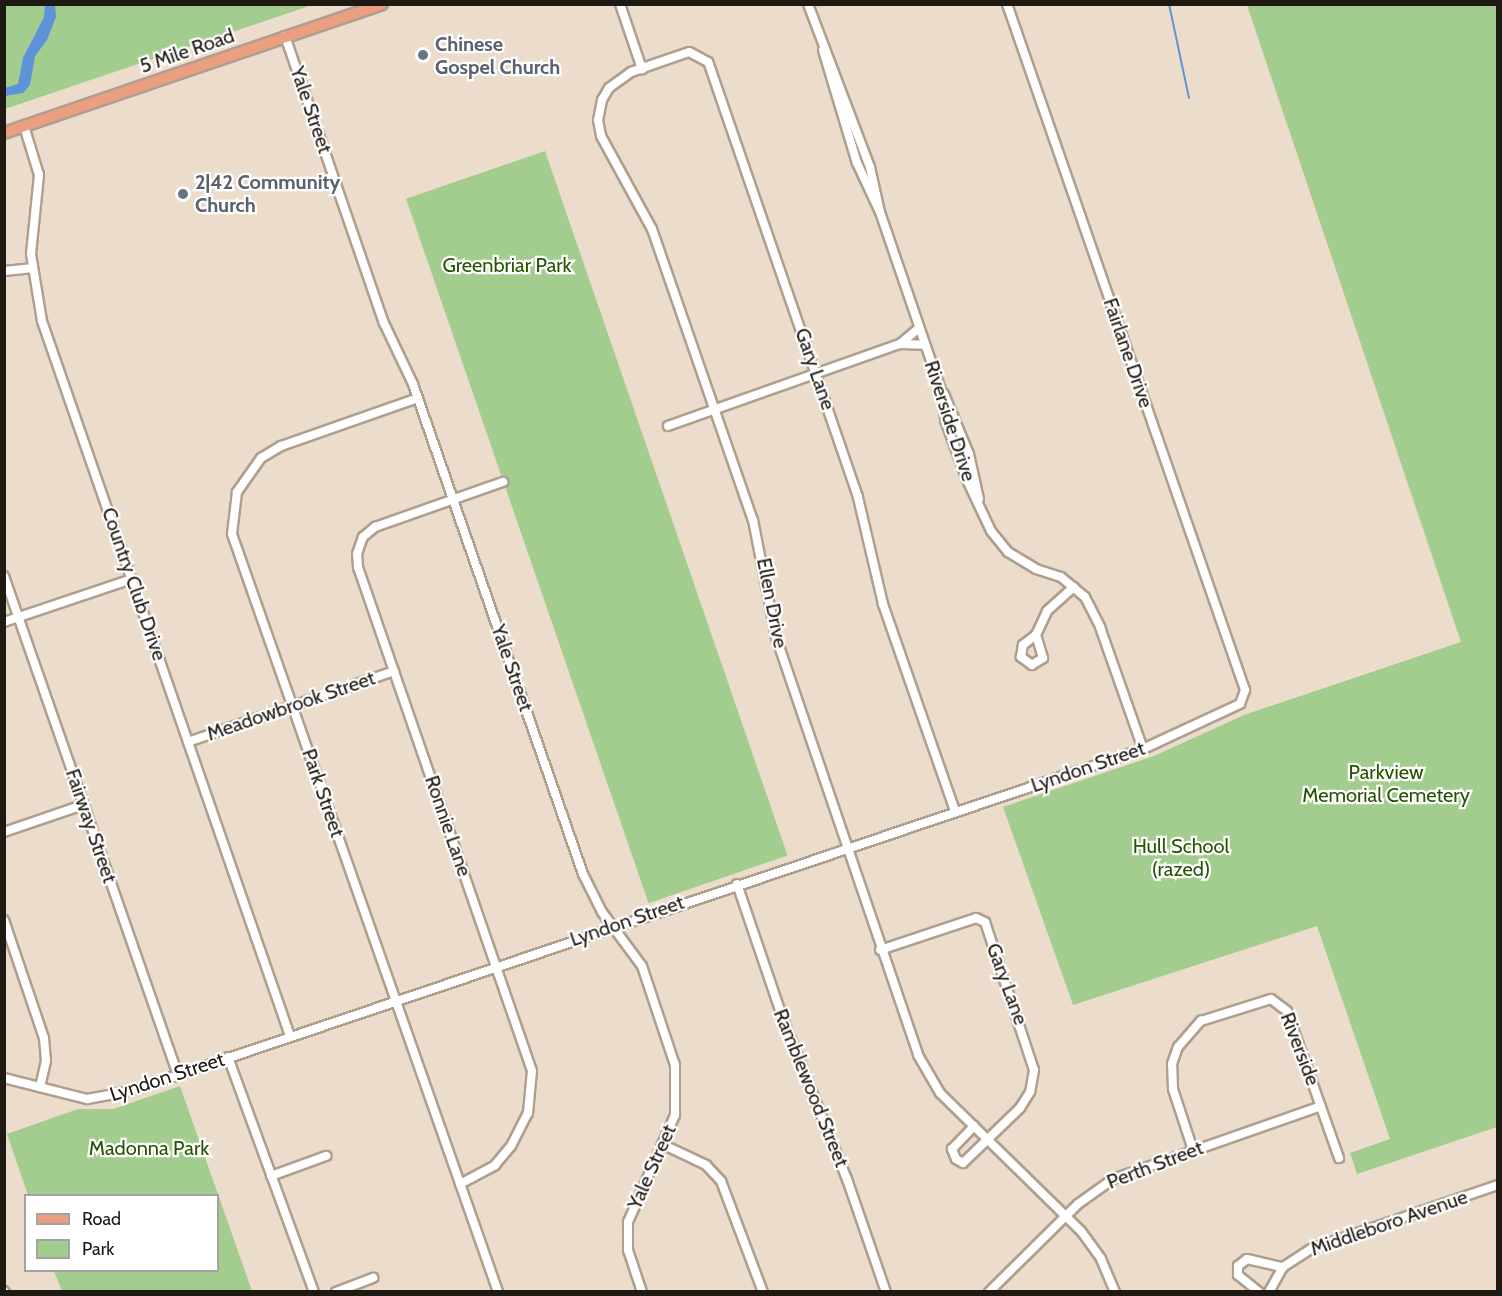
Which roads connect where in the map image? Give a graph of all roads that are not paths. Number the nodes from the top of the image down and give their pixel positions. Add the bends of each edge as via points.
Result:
1 (382, 4) edge
2 (620, 4) edge
3 (808, 4) edge
4 (1007, 4) edge
5 (285, 36) junction
6 (642, 69) junction
7 (24, 126) junction
8 (4, 133) edge
9 (32, 268) junction
10 (4, 271) edge
11 (919, 328) junction
12 (900, 344) junction
13 (925, 345) junction
14 (817, 375) junction
15 (418, 398) junction
16 (714, 410) junction
17 (668, 426) dead end
18 (503, 482) dead end
19 (454, 499) junction
20 (4, 576) edge
21 (132, 579) junction
22 (1074, 587) junction
23 (19, 617) junction
24 (4, 622) edge
25 (1036, 634) dead end
26 (394, 671) junction
27 (1242, 702) joint
28 (292, 706) junction
29 (188, 742) junction
30 (1143, 749) junction
31 (83, 805) junction
32 (955, 811) junction
33 (4, 832) edge
34 (846, 848) junction
35 (736, 884) junction
36 (4, 920) edge
37 (611, 926) junction
38 (8, 943) edge
39 (880, 950) junction
40 (497, 964) junction
41 (395, 1000) junction
42 (290, 1036) junction
43 (228, 1057) junction
44 (178, 1075) junction
45 (4, 1078) edge
46 (40, 1087) junction
47 (1321, 1106) junction
48 (974, 1126) junction
49 (989, 1142) junction
50 (664, 1145) junction
51 (1193, 1150) junction
52 (326, 1156) dead end
53 (1339, 1158) dead end
54 (271, 1176) junction
55 (460, 1184) junction
56 (1497, 1185) edge
57 (1066, 1216) junction
58 (1283, 1267) junction
59 (373, 1278) dead end
60 (1001, 1288) edge
61 (1271, 1288) edge
62 (314, 1292) edge
63 (336, 1292) edge
64 (498, 1292) edge
65 (642, 1292) edge
66 (763, 1292) edge
67 (886, 1292) edge
68 (989, 1292) edge
69 (1115, 1292) edge
70 (1259, 1292) edge

1 - 5 main road, 5 Mile Road
2 - 6 street
3 - 11 street, Riverside Drive via 844,91
4 - 27 street, Fairlane Drive via 1245,690
5 - 7 main road, 5 Mile Road
5 - 15 street, Yale Street via 384,323
6 - 14 street, Gary Lane via 689,52 708,62
6 - 16 street, Ellen Drive via 609,88 598,110 599,129 611,160 652,229
7 - 8 main road, 5 Mile Road
7 - 9 street, Country Club Drive via 40,184
9 - 10 street
9 - 21 street, Country Club Drive via 42,321
11 - 12 street
11 - 13 street, Riverside Drive
12 - 13 street
12 - 14 street
13 - 22 street, Riverside Drive via 941,390 945,420 991,531 1008,552
14 - 16 street
14 - 32 street, Gary Lane via 858,496 884,604
15 - 19 street, Yale Street
15 - 28 street, Park Street via 271,451 247,472 237,492 232,534
16 - 17 street
16 - 34 street, Ellen Drive via 759,540 777,637
18 - 19 street, Ronnie Lane
19 - 26 street, Ronnie Lane via 380,525 359,543 358,567
19 - 37 street, Yale Street via 584,874
20 - 23 street, Fairway Street
21 - 23 street
21 - 29 street, Country Club Drive
22 - 25 street via 1047,611
22 - 30 street, Riverside Drive via 1096,616
23 - 24 street
23 - 31 street, Fairway Street
26 - 28 street, Meadowbrook Street
26 - 40 street, Ronnie Lane
27 - 30 street, Lyndon Street
28 - 29 street, Meadowbrook Street
28 - 41 street, Park Street
29 - 42 street, Country Club Drive
30 - 32 street, Lyndon Street
31 - 33 street
31 - 44 street, Fairway Street
32 - 34 street, Lyndon Street
34 - 35 street, Lyndon Street
34 - 39 street, Ellen Drive
35 - 37 street, Lyndon Street
35 - 67 street, Ramblewood Street
36 - 38 street
37 - 40 street, Lyndon Street
37 - 50 street, Yale Street via 642,966 675,1065 677,1106
38 - 46 street via 44,1038 46,1062
39 - 48 street, Ellen Drive via 924,1071
39 - 49 street, Gary Lane via 976,918 985,922 1034,1070 1025,1101
40 - 41 street, Lyndon Street
40 - 55 street, Ronnie Lane via 531,1064 532,1098 524,1124 503,1157 484,1174
41 - 42 street, Lyndon Street
41 - 55 street, Park Street
42 - 43 street, Lyndon Street
43 - 44 street, Lyndon Street
43 - 54 street
44 - 46 street, Lyndon Street via 101,1099
45 - 46 street, Lyndon Street
47 - 51 street, Perth Street
47 - 51 street, Riverside via 1282,1004 1266,999 1217,1015 1188,1032 1172,1064 1173,1089
47 - 53 street
48 - 49 street, Ellen Drive
48 - 49 street via 952,1149 963,1163
49 - 57 street, Ellen Drive
50 - 65 street, Yale Street via 628,1222 628,1250
50 - 66 street via 706,1165 721,1181
51 - 57 street, Perth Street via 1113,1179
52 - 54 street
54 - 62 street
55 - 64 street, Park Street
56 - 58 street, Middleboro Avenue via 1311,1249
57 - 60 street, Perth Street
57 - 69 street, Ellen Drive via 1091,1243
58 - 61 street, Middleboro Avenue
58 - 70 street via 1242,1261 1238,1275
59 - 63 street
60 - 68 street, Perth Street

